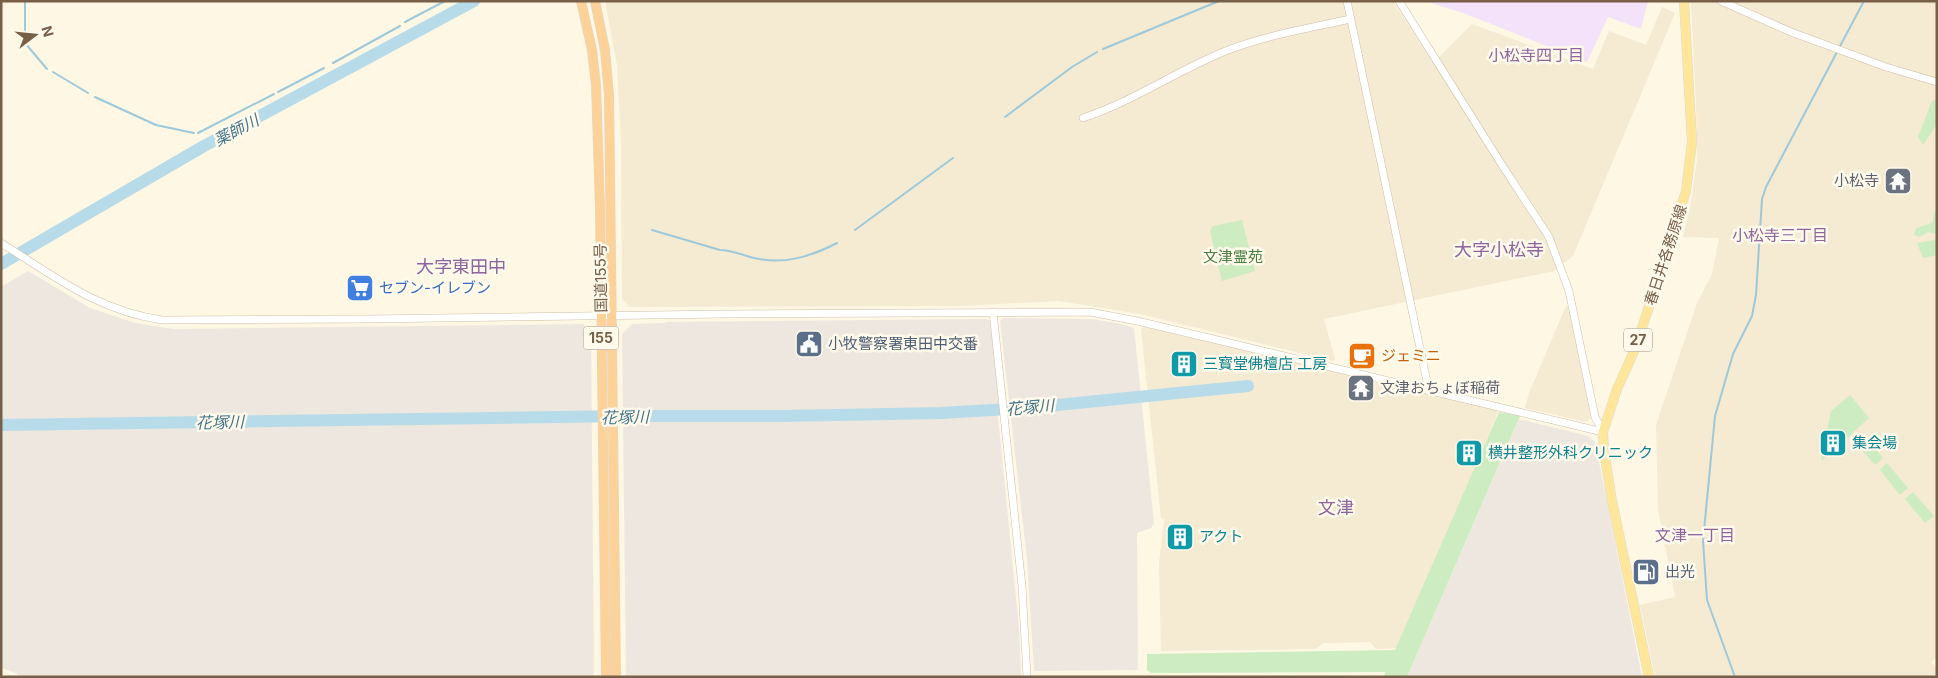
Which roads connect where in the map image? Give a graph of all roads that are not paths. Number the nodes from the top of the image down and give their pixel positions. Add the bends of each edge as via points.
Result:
1 (581, 1) edge
2 (595, 1) edge
3 (1347, 1) edge
4 (1400, 1) edge
5 (1684, 1) edge
6 (1721, 1) edge
7 (1350, 19) junction
8 (1937, 82) edge
9 (1083, 118) dead end
10 (1, 243) edge
11 (993, 312) junction
12 (601, 316) junction
13 (613, 316) junction
14 (1429, 391) junction
15 (1603, 432) junction
16 (606, 677) edge
17 (616, 677) edge
18 (1027, 677) edge
19 (1648, 677) edge

1 - 12 highway, 国道155号 / 155 via 596,85
2 - 13 highway, 国道155号 / 155 via 605,50 609,95
3 - 7 street
4 - 15 street via 1549,237 1569,291 1595,417
5 - 15 main road, 春日井各務原線 / 27 via 1692,142 1686,191 1636,347 1617,389
6 - 8 street via 1792,32
7 - 9 street via 1230,49 1120,104
7 - 14 street
10 - 12 street via 82,294 134,314 162,320
11 - 13 street
11 - 14 street via 1090,312
11 - 18 street via 1022,586
12 - 13 street
12 - 16 highway, 国道155号 / 155
13 - 17 highway, 国道155号 / 155
14 - 15 street
15 - 19 main road, 春日井各務原線 / 27 via 1612,501

